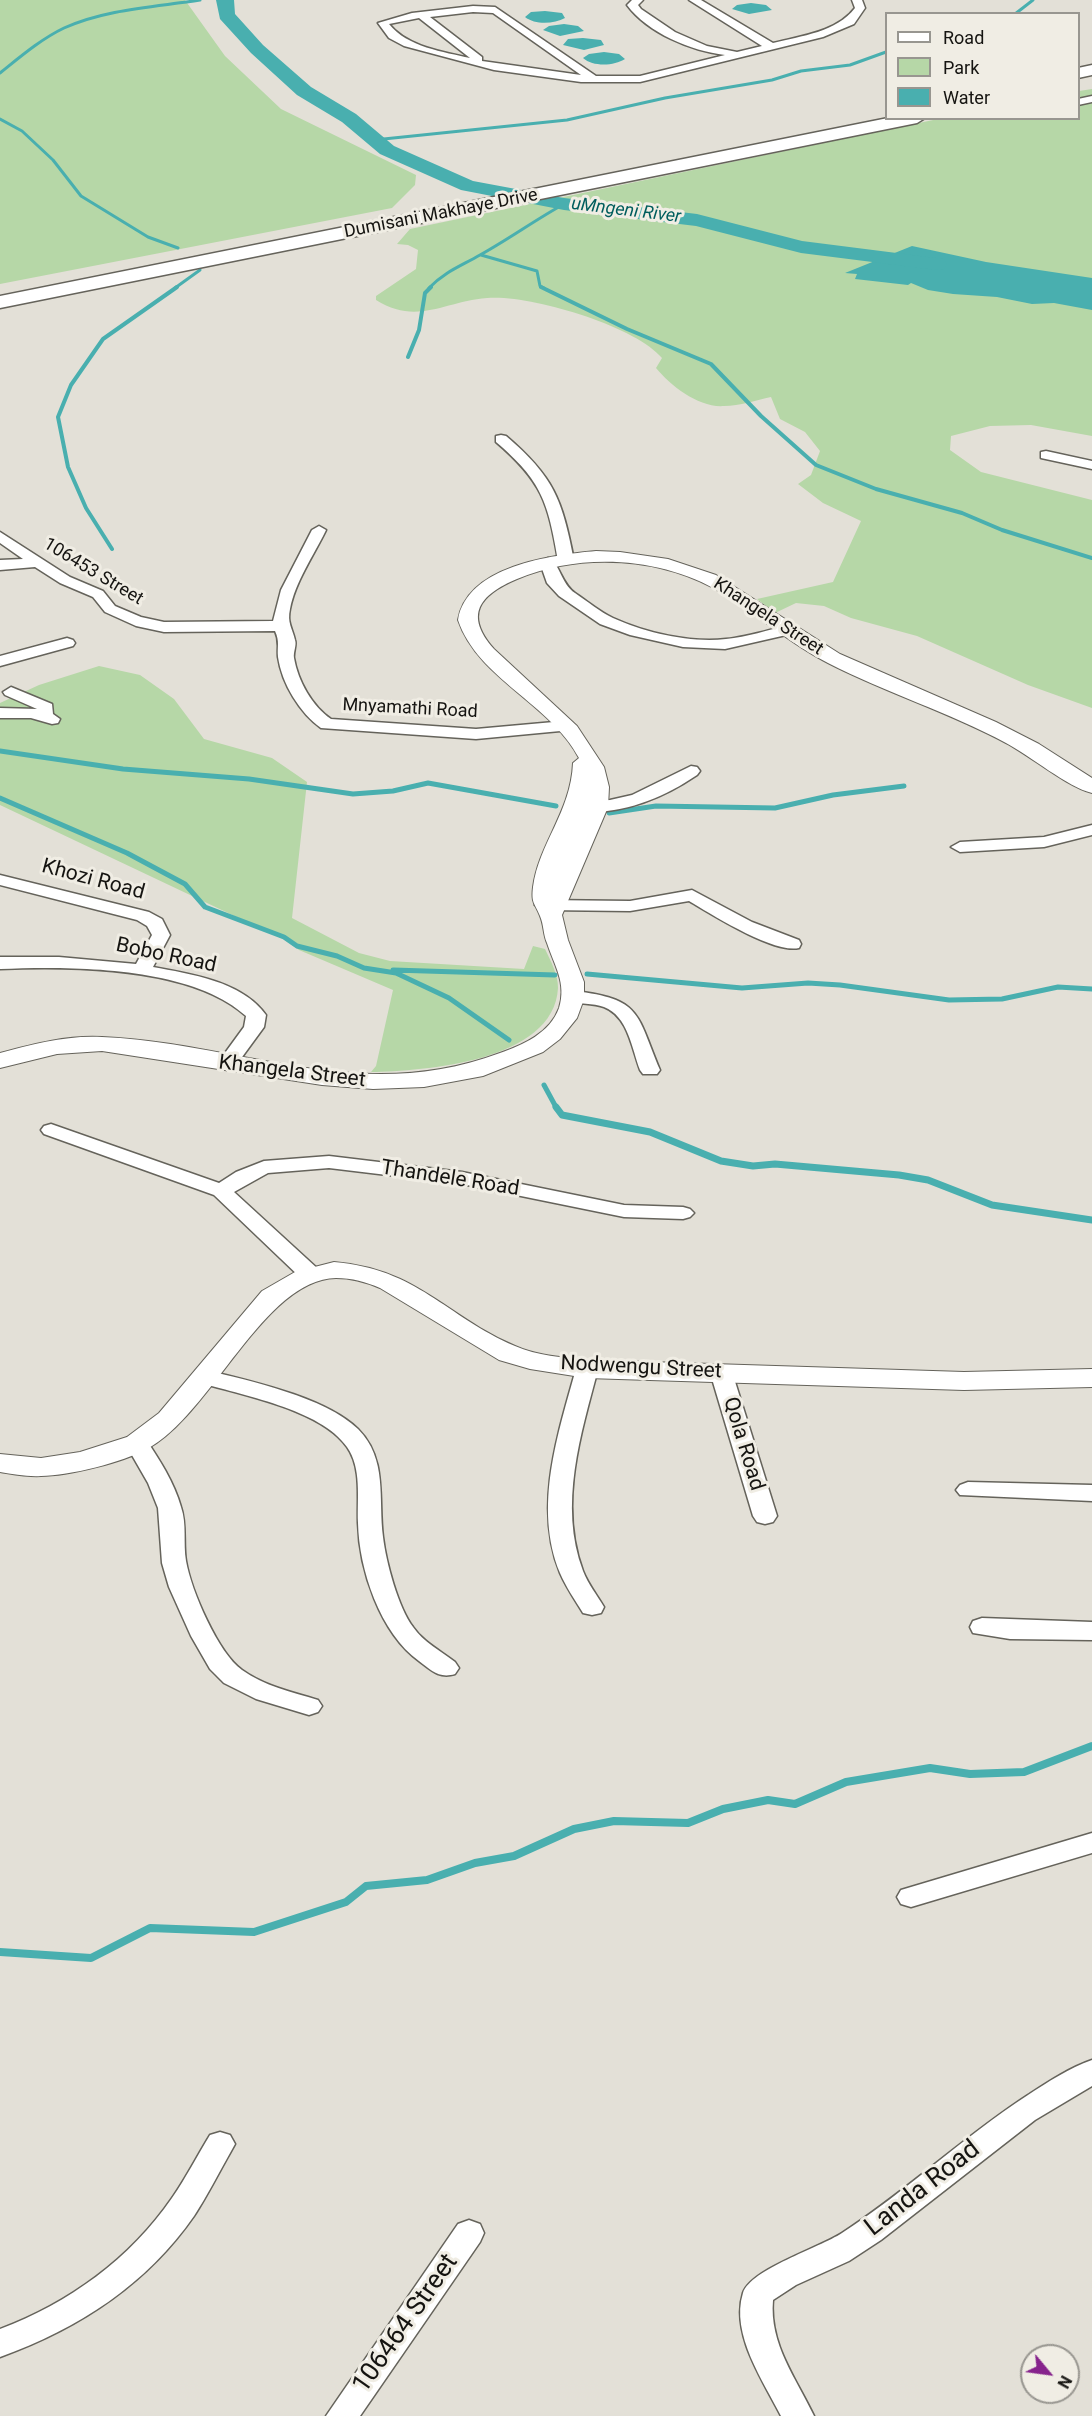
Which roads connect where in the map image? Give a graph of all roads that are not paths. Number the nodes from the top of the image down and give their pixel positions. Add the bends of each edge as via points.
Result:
1 (638, 0) edge
2 (694, 0) edge
3 (857, 0) edge
4 (422, 15) junction
5 (773, 47) junction
6 (744, 54) junction
7 (486, 65) junction
8 (592, 78) junction
9 (885, 114) edge
10 (907, 120) edge
11 (388, 219) junction
12 (0, 290) edge
13 (0, 302) edge
14 (501, 439) dead end
15 (1046, 455) dead end
16 (1092, 465) edge
17 (319, 531) dead end
18 (0, 536) edge
19 (36, 562) junction
20 (557, 562) junction
21 (0, 565) edge
22 (280, 626) junction
23 (789, 630) junction
24 (67, 643) dead end
25 (0, 661) edge
26 (0, 666) edge
27 (16, 675) dead end
28 (11, 692) dead end
29 (0, 713) edge
30 (565, 726) junction
31 (691, 771) dead end
32 (1092, 787) edge
33 (587, 807) junction
34 (1092, 830) edge
35 (960, 847) dead end
36 (0, 880) edge
37 (552, 908) junction
38 (792, 944) dead end
39 (0, 963) edge
40 (142, 970) junction
41 (574, 997) junction
42 (0, 1061) edge
43 (227, 1064) junction
44 (650, 1070) dead end
45 (51, 1130) dead end
46 (221, 1191) junction
47 (683, 1213) dead end
48 (310, 1274) junction
49 (587, 1368) junction
50 (721, 1372) junction
51 (206, 1377) junction
52 (1092, 1378) edge
53 (137, 1443) junction
54 (0, 1463) edge
55 (968, 1490) dead end
56 (1092, 1493) edge
57 (765, 1516) dead end
58 (592, 1607) dead end
59 (982, 1627) dead end
60 (1092, 1631) edge
61 (447, 1668) dead end
62 (309, 1707) dead end
63 (1092, 1843) edge
64 (911, 1897) dead end
65 (1092, 2072) edge
66 (220, 2144) dead end
67 (469, 2233) dead end
68 (0, 2343) edge
69 (342, 2416) edge
70 (798, 2416) edge

1 - 6 street via 632,5 637,11 686,43
2 - 5 street
3 - 5 street via 859,13 850,22
4 - 7 street
4 - 7 street via 383,23 408,44
4 - 8 street via 481,9 501,12
5 - 6 street
6 - 8 street via 660,76
7 - 8 street via 538,76
9 - 11 main road, Dumisani Makhaye Drive
10 - 11 main road, Dumisani Makhaye Drive
11 - 12 main road, Dumisani Makhaye Drive
11 - 13 main road, Dumisani Makhaye Drive
14 - 20 street via 548,486 555,506
15 - 16 street
17 - 22 street, Mnyamathi Road via 289,590
18 - 19 street, 106453 Street
19 - 21 street
19 - 22 street, 106453 Street via 98,594 110,609 150,625
20 - 23 street, Khangela Street via 609,558 690,571 734,592
20 - 23 street via 555,583 564,593 606,621 636,632 683,642 725,644
20 - 30 street, Khangela Street via 513,574 483,590 472,600 467,620 486,653
22 - 30 street, Mnyamathi Road via 288,641 286,657 300,695 314,715 327,724 476,734
23 - 32 street, Khangela Street via 852,668 1011,736
24 - 25 street
26 - 27 street
28 - 29 street via 46,707 48,717
30 - 33 street, Khangela Street via 582,745
31 - 33 street via 648,796 617,806
33 - 37 street, Khangela Street via 549,867 543,894
34 - 35 street via 1019,845
36 - 40 street, Khozi Road via 143,916 155,923 161,935
37 - 38 street via 630,906 692,895 745,926
37 - 41 street, Khangela Street via 558,945 572,976
39 - 40 street, Bobo Road via 76,963
40 - 43 street, Bobo Road via 206,986 250,1005 256,1015 254,1027
41 - 43 street, Khangela Street via 570,1010 550,1037 506,1062 475,1072 424,1080 357,1082
41 - 44 street via 609,1001 628,1014
42 - 43 street, Khangela Street via 44,1049 114,1044
45 - 46 street
46 - 47 street, Thandele Road via 264,1167 329,1162 462,1178 624,1211
46 - 48 street
48 - 49 street, Nodwengu Street via 338,1270 371,1274 397,1283 500,1350 534,1361
48 - 51 street, Nodwengu Street via 271,1297
49 - 50 street, Nodwengu Street
49 - 58 street via 561,1489 562,1530 572,1573
50 - 52 street, Nodwengu Street via 964,1381
50 - 57 street, Qola Road
51 - 53 street, Nodwengu Street via 169,1419
51 - 61 street via 301,1408 328,1419 350,1435 365,1457 371,1537 399,1626 413,1643
53 - 54 street, Nodwengu Street via 83,1461 41,1467
53 - 62 street via 169,1506 174,1563 184,1591 221,1664 237,1679 284,1701
55 - 56 street
59 - 60 street
63 - 64 street
65 - 70 street, Landa Road via 997,2131 865,2235 817,2264 766,2285 758,2294 758,2338
66 - 68 street via 179,2212 124,2275 62,2317
67 - 69 street, 106464 Street

